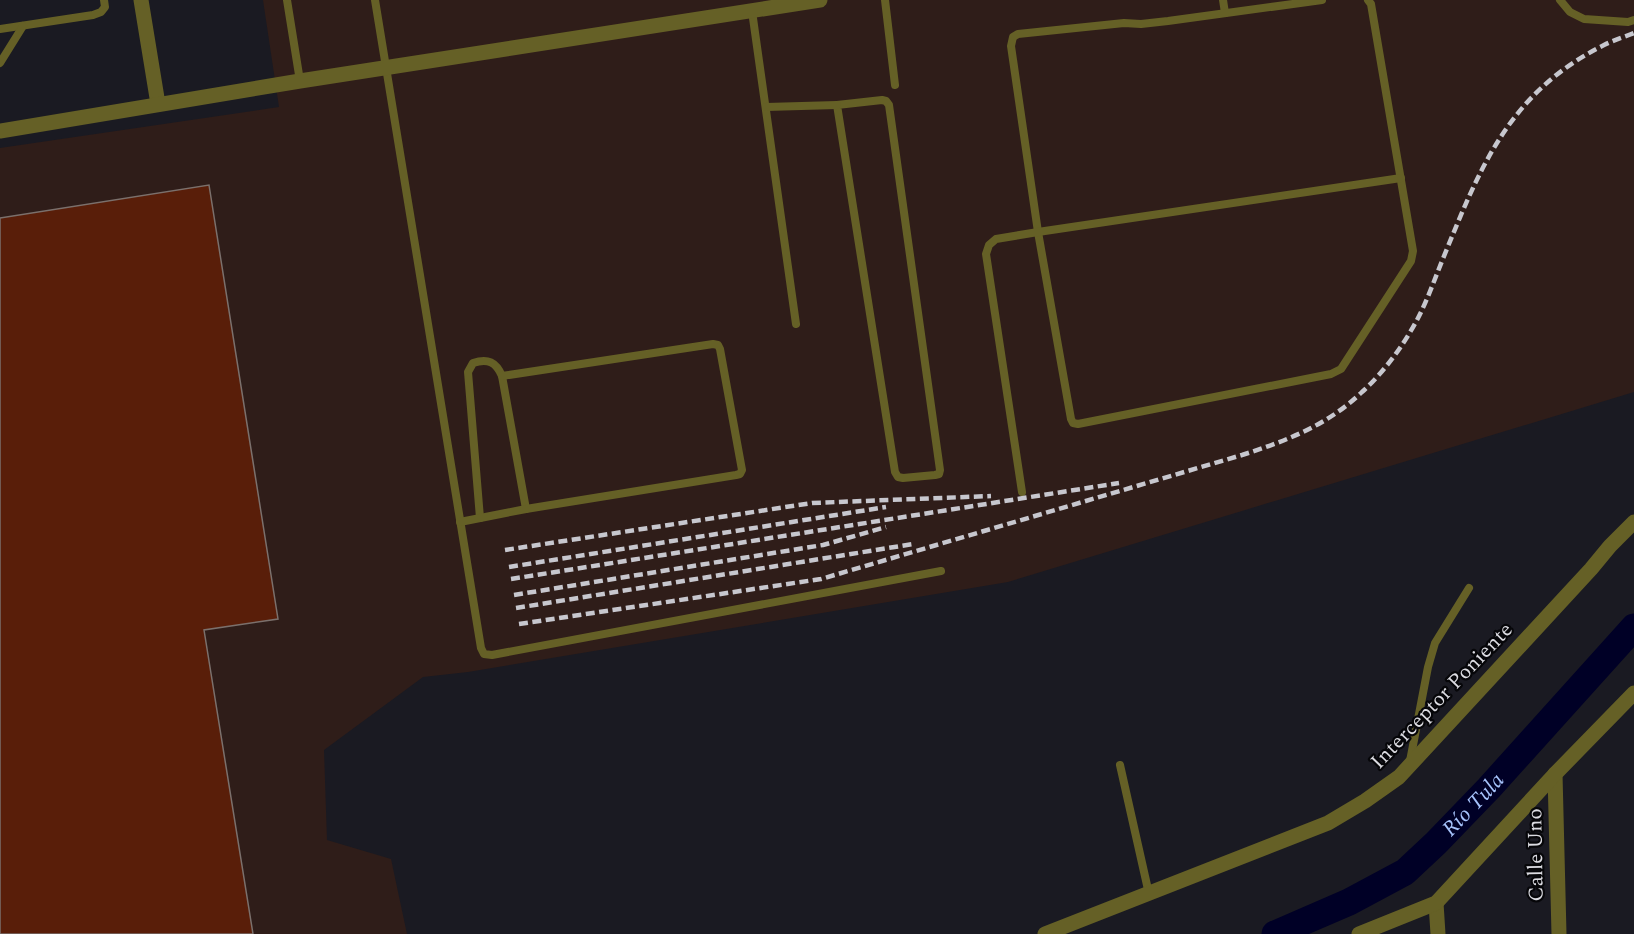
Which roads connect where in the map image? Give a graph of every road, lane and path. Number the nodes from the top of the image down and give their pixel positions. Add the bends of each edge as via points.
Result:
1 (104, 0) edge
2 (141, 0) edge
3 (287, 0) edge
4 (375, 0) edge
5 (820, 0) edge
6 (885, 0) edge
7 (1223, 0) edge
8 (1322, 0) edge
9 (1368, 0) edge
10 (1560, 0) edge
11 (752, 11) junction
12 (1225, 13) junction
13 (1634, 20) edge
14 (23, 26) junction
15 (1, 30) edge
16 (0, 63) edge
17 (385, 68) junction
18 (300, 81) junction
19 (895, 85) dead end
20 (158, 104) junction
21 (837, 105) junction
22 (766, 107) junction
23 (0, 131) edge
24 (1401, 178) junction
25 (1038, 232) junction
26 (796, 324) dead end
27 (502, 376) junction
28 (1022, 492) dead end
29 (526, 509) junction
30 (480, 518) junction
31 (460, 522) junction
32 (1634, 522) edge
33 (941, 571) dead end
34 (1469, 588) dead end
35 (1634, 693) edge
36 (1120, 765) dead end
37 (1409, 765) junction
38 (1555, 774) junction
39 (1149, 894) junction
40 (1436, 903) junction
41 (1045, 934) edge
42 (1359, 934) edge
43 (1437, 934) edge
44 (1559, 934) edge

1 - 14 lane via 105,7 93,15
2 - 20 street
3 - 18 lane
4 - 17 lane
5 - 11 street
6 - 19 lane
7 - 12 lane
8 - 12 lane
9 - 24 lane
10 - 13 lane via 1570,12 1584,19
11 - 17 street
11 - 22 lane
12 - 25 lane via 1018,34 1013,38 1011,46
14 - 15 lane
14 - 16 lane
17 - 18 street
17 - 31 lane
18 - 20 street
20 - 23 street
21 - 21 lane via 895,472 903,478 935,476 940,470 889,105 882,100
21 - 22 lane
22 - 26 lane
24 - 25 lane
24 - 25 lane via 1413,255 1337,372 1078,424 1071,419
25 - 28 lane via 996,239 988,245 986,254
27 - 29 lane
27 - 29 lane via 713,344 720,349 732,409 740,474
27 - 30 lane via 490,361 473,363 468,372
29 - 30 lane
30 - 31 lane
31 - 33 lane via 480,648 484,654 492,655
32 - 37 street, Interceptor Poniente
34 - 37 lane via 1435,643
35 - 38 street
36 - 39 lane
37 - 39 street, Interceptor Poniente via 1399,777 1328,823
38 - 40 street
38 - 44 street, Calle Uno
39 - 41 street, Interceptor Poniente
40 - 42 street
40 - 43 street

